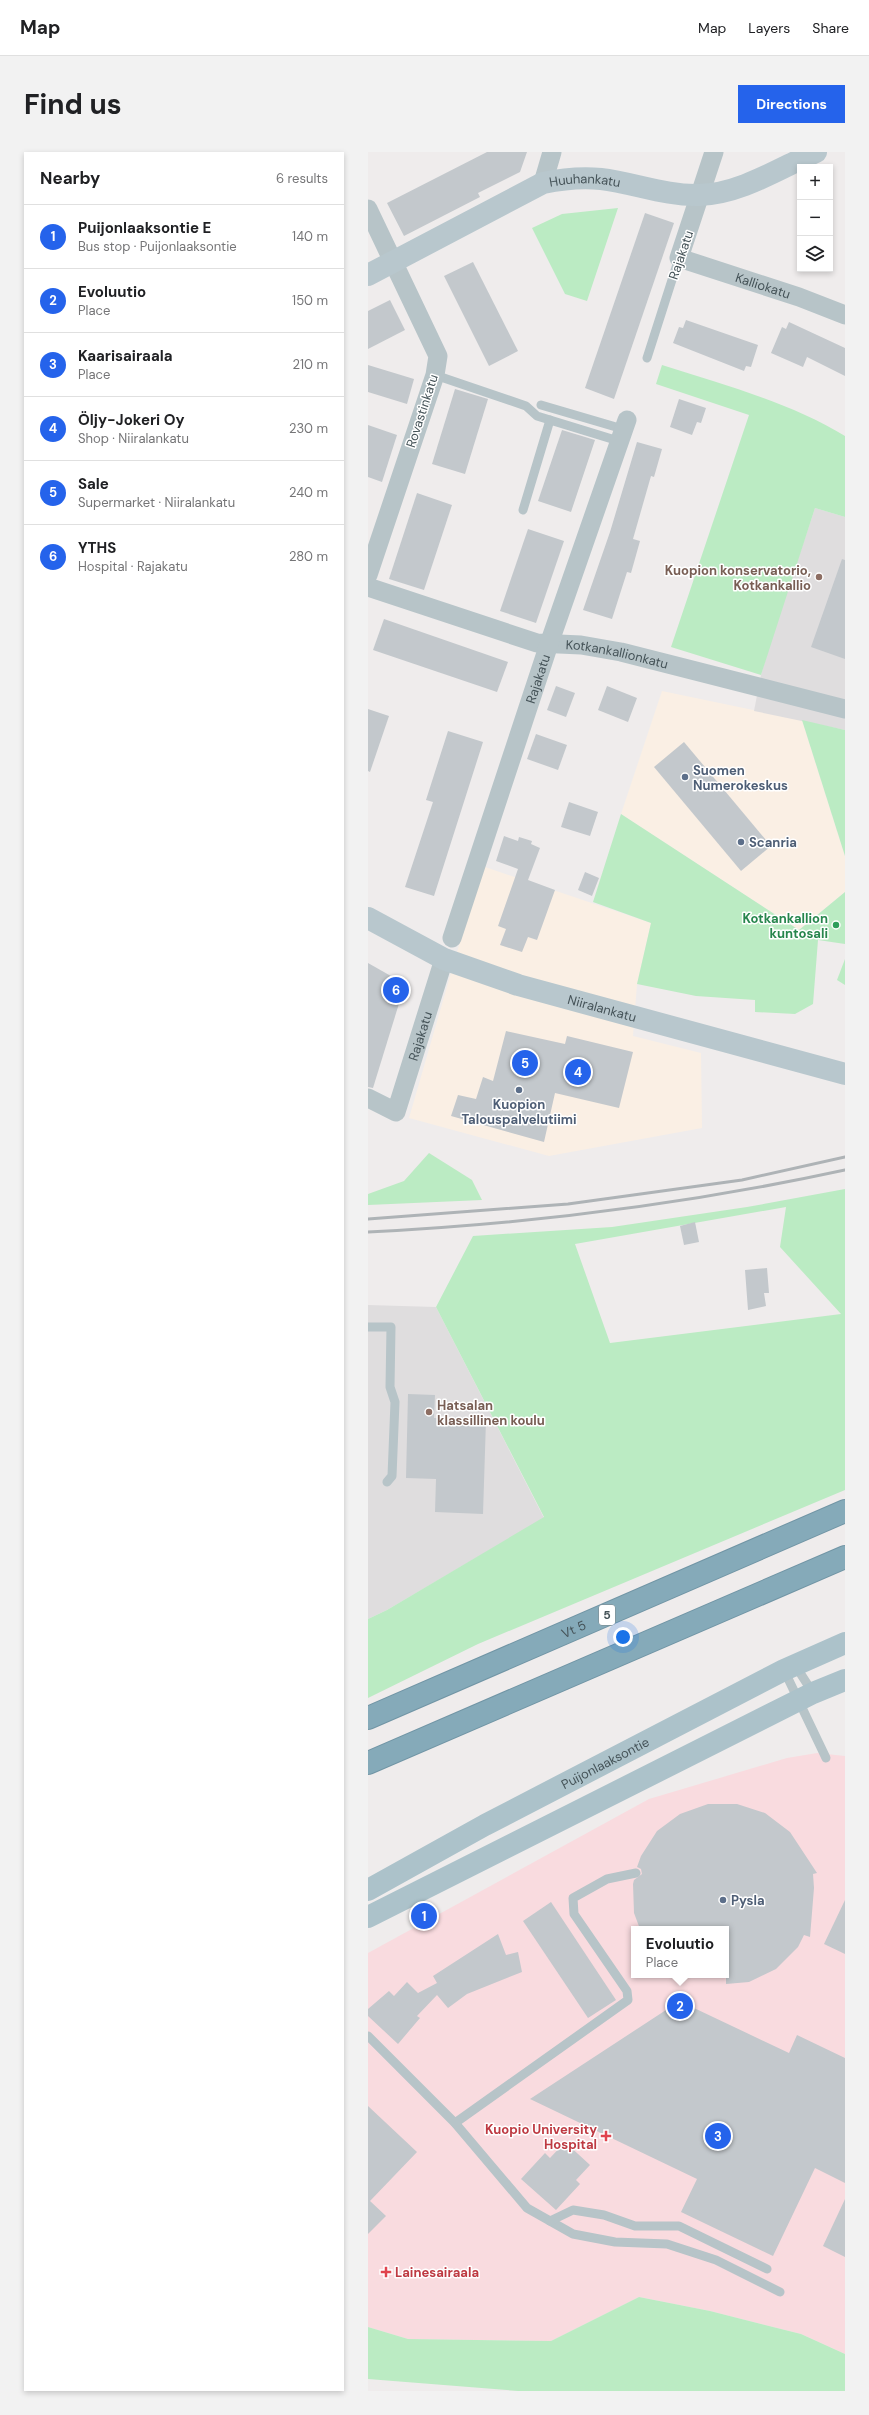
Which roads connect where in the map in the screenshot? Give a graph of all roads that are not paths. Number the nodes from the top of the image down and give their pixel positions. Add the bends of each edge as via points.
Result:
1 (552, 152) edge
2 (714, 152) edge
3 (816, 152) edge
4 (543, 183) junction
5 (701, 195) junction
6 (368, 209) edge
7 (679, 258) junction
8 (394, 262) junction
9 (368, 276) edge
10 (845, 315) edge
11 (647, 358) dead end
12 (435, 375) junction
13 (541, 405) dead end
14 (550, 420) junction
15 (625, 428) junction
16 (523, 510) dead end
17 (368, 575) edge
18 (368, 587) edge
19 (549, 644) junction
20 (845, 709) edge
21 (368, 918) edge
22 (452, 938) dead end
23 (444, 959) junction
24 (845, 1074) edge
25 (368, 1098) edge
26 (368, 1327) edge
27 (387, 1482) dead end
28 (845, 1512) edge
29 (845, 1557) edge
30 (845, 1643) edge
31 (789, 1667) junction
32 (845, 1680) edge
33 (806, 1697) junction
34 (368, 1718) edge
35 (826, 1758) dead end
36 (368, 1763) edge
37 (636, 1873) dead end
38 (368, 1890) edge
39 (368, 1917) edge
40 (368, 2036) edge
41 (455, 2123) junction
42 (550, 2220) junction
43 (767, 2269) dead end
44 (780, 2292) dead end

1 - 4 street
2 - 5 street, Rajakatu
3 - 5 main road, Huuhankatu via 740,186
4 - 5 main road, Huuhankatu via 560,179 600,179 678,194
4 - 8 main road, Huuhankatu
5 - 7 street, Rajakatu
6 - 8 street, Rovastinkatu
7 - 10 street, Kalliokatu via 799,297
7 - 11 lane, Rajakatu
8 - 9 main road, Huuhankatu
8 - 12 street, Rovastinkatu via 438,356
12 - 14 lane via 526,406 536,416
12 - 17 street, Rovastinkatu
13 - 15 lane
14 - 15 lane via 612,439
14 - 16 lane
15 - 19 street, Rajakatu
18 - 19 street, Kotkankallionkatu via 537,643
19 - 20 street, Kotkankallionkatu via 582,645 621,652
19 - 22 street, Rajakatu
21 - 23 main road, Niiralankatu
23 - 24 main road, Niiralankatu via 518,985
23 - 25 street, Rajakatu via 396,1112
26 - 27 lane via 391,1327 390,1387 395,1402 392,1476
28 - 34 highway, Vt 5 / 5
29 - 36 highway
30 - 31 main road, Puijonlaaksontie
31 - 33 lane
31 - 33 lane
31 - 38 main road, Puijonlaaksontie via 485,1824
32 - 33 main road
33 - 35 lane
33 - 39 main road
37 - 41 lane via 607,1879 573,1898 574,1914 627,1991 628,2000
40 - 41 lane
41 - 42 lane via 528,2208
42 - 43 lane via 573,2210 604,2215 635,2226 679,2226
42 - 44 lane via 573,2234 615,2242 666,2244 716,2260

